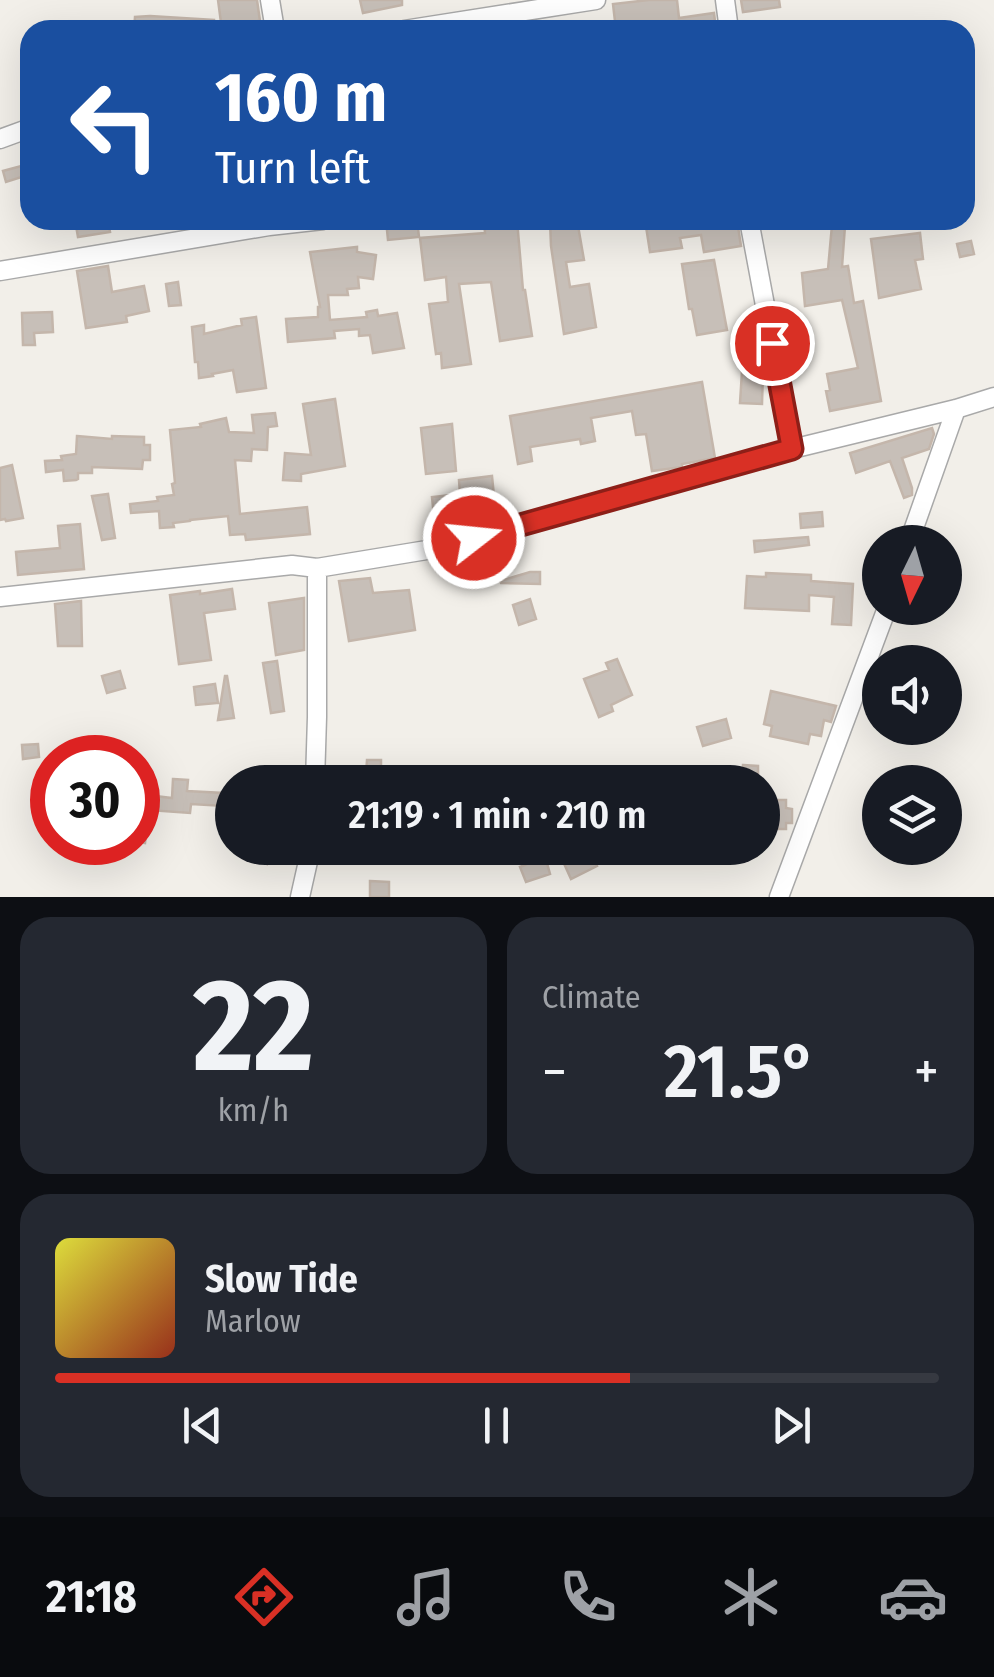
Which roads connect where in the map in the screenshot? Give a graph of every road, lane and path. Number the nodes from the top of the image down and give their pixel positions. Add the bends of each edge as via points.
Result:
1 (596, 0) edge
2 (468, 20) edge
3 (246, 230) edge
4 (750, 230) edge
5 (0, 272) edge
6 (994, 397) edge
7 (956, 408) junction
8 (792, 449) junction
9 (916, 525) edge
10 (316, 568) junction
11 (0, 597) edge
12 (881, 625) edge
13 (315, 765) edge
14 (307, 865) edge
15 (300, 897) edge
16 (780, 897) edge

1 - 2 street
3 - 5 street
4 - 8 street
6 - 7 street
7 - 8 street
7 - 9 street
8 - 10 street via 439,548
10 - 11 street via 292,564
10 - 13 street
12 - 16 street
14 - 15 street

